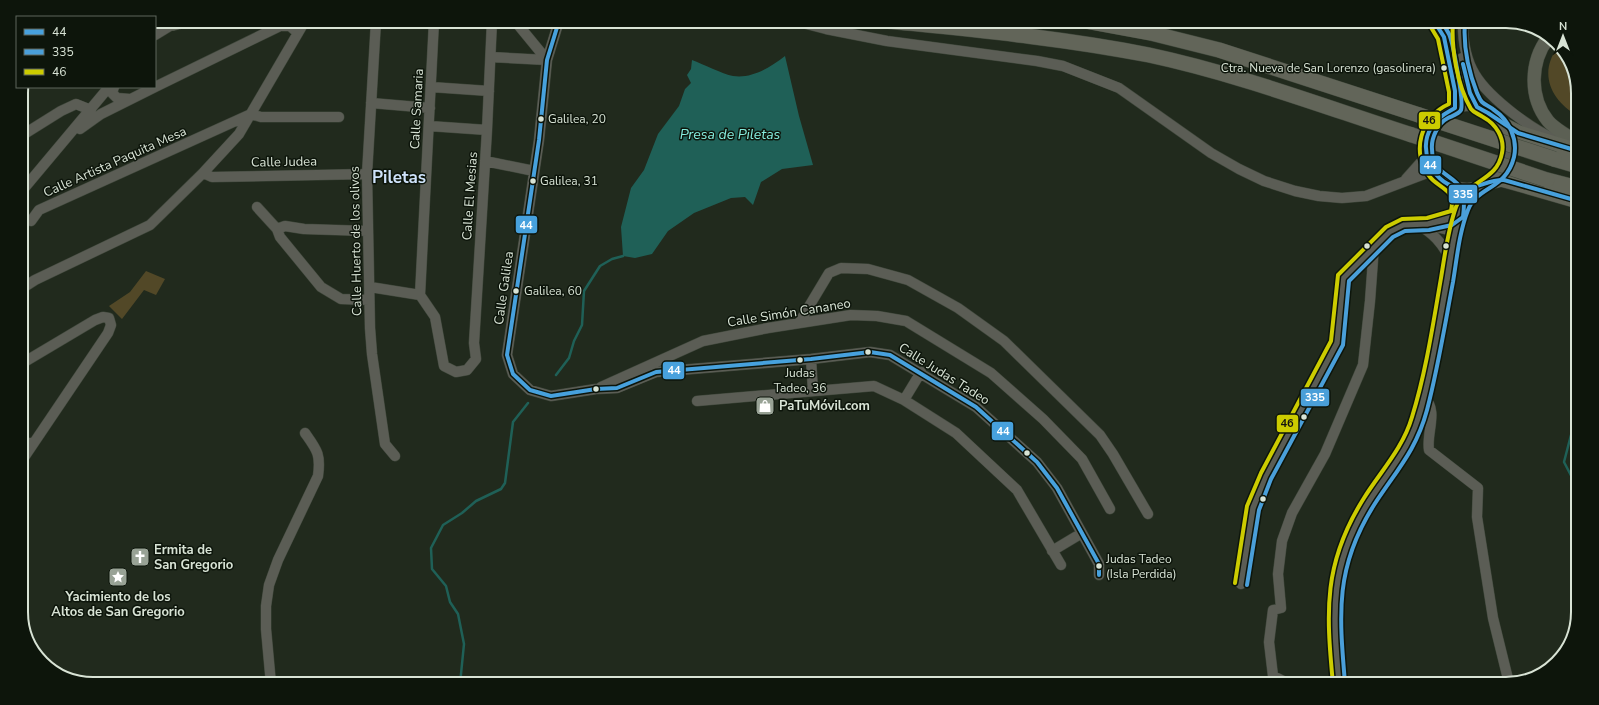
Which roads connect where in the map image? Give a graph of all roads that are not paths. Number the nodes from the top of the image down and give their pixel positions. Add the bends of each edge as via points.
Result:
1 (165, 28) edge
2 (276, 28) edge
3 (292, 28) edge
4 (301, 28) edge
5 (376, 28) edge
6 (434, 28) edge
7 (492, 28) edge
8 (521, 28) edge
9 (555, 28) edge
10 (822, 28) edge
11 (958, 28) edge
12 (1124, 28) edge
13 (1438, 28) edge
14 (1458, 28) edge
15 (1463, 28) edge
16 (298, 33) junction
17 (156, 34) edge
18 (1543, 46) edge
19 (491, 57) junction
20 (547, 60) junction
21 (156, 87) edge
22 (431, 87) junction
23 (108, 88) edge
24 (114, 88) edge
25 (153, 88) edge
26 (489, 91) junction
27 (131, 99) junction
28 (371, 103) junction
29 (1477, 107) junction
30 (430, 108) junction
31 (1455, 108) junction
32 (91, 110) junction
33 (251, 114) junction
34 (339, 117) dead end
35 (1501, 124) junction
36 (429, 126) junction
37 (487, 130) junction
38 (28, 132) edge
39 (213, 132) junction
40 (1571, 137) edge
41 (62, 144) junction
42 (1571, 144) edge
43 (230, 145) junction
44 (1571, 149) edge
45 (1425, 150) junction
46 (485, 161) junction
47 (1571, 164) edge
48 (534, 171) junction
49 (1432, 171) junction
50 (203, 173) junction
51 (367, 174) junction
52 (1403, 181) junction
53 (28, 184) edge
54 (1485, 184) junction
55 (1449, 185) junction
56 (1571, 186) edge
57 (1571, 199) edge
58 (257, 208) dead end
59 (31, 221) dead end
60 (1422, 224) junction
61 (1456, 224) junction
62 (277, 229) junction
63 (367, 231) junction
64 (1374, 246) junction
65 (1450, 258) junction
66 (28, 284) edge
67 (370, 287) junction
68 (420, 295) junction
69 (370, 300) junction
70 (799, 323) junction
71 (810, 359) junction
72 (28, 360) edge
73 (921, 372) junction
74 (596, 389) junction
75 (813, 391) junction
76 (1424, 398) junction
77 (904, 400) junction
78 (697, 401) dead end
79 (305, 433) dead end
80 (28, 443) edge
81 (33, 443) junction
82 (28, 451) edge
83 (395, 456) dead end
84 (1110, 509) dead end
85 (1148, 514) dead end
86 (1082, 533) junction
87 (1052, 551) junction
88 (1061, 565) dead end
89 (1100, 575) dead end
90 (1241, 584) dead end
91 (270, 677) edge
92 (1275, 677) edge
93 (1338, 677) edge
94 (1507, 677) edge

1 - 17 street
2 - 21 street
3 - 16 street
4 - 16 street
5 - 28 street, Calle Huerto de los olivos
6 - 22 street, Calle Samaria
7 - 19 street, Calle El Mesias
8 - 20 street
9 - 20 street, Calle Galilea
10 - 52 street via 887,41 1063,66 1119,88 1211,153 1239,169 1295,191 1342,198 1366,196
11 - 56 highway, bridge via 1078,42 1223,74
12 - 47 highway, bridge via 1219,50
13 - 31 street via 1444,37 1455,91
14 - 29 street via 1459,45 1470,93
15 - 42 street via 1464,44 1478,82 1493,98 1519,118 1548,136
16 - 33 street
18 - 40 main road via 1534,70 1533,84 1538,103 1548,121
19 - 20 street
19 - 26 street, Calle El Mesias
20 - 48 street, Calle Galilea
22 - 26 street
22 - 30 street, Calle Samaria
23 - 32 street
24 - 27 street via 112,93 117,98
25 - 27 street
26 - 37 street, Calle El Mesias
27 - 41 street via 88,122
28 - 30 street
28 - 51 street, Calle Huerto de los olivos
29 - 31 street
29 - 35 street via 1495,116
30 - 36 street, Calle Samaria
31 - 45 street via 1442,114 1433,124 1427,136
32 - 38 street via 76,104
32 - 41 street
33 - 34 street via 261,117
33 - 39 street, Calle Artista Paquita Mesa
33 - 43 street
35 - 44 highway via 1519,133
35 - 54 street via 1507,136 1509,149 1506,162 1499,173
36 - 37 street
36 - 68 street, Calle Samaria
37 - 46 street, Calle El Mesias
39 - 43 street via 225,133 230,138
39 - 59 street, Calle Artista Paquita Mesa via 40,210
41 - 53 street
43 - 50 street
45 - 49 street
45 - 52 street via 1422,161
46 - 48 street
46 - 68 street, Calle El Mesias via 474,343 476,359 467,370 456,372 444,366 435,317
48 - 74 street, Calle Galilea via 507,355 513,374 530,390 551,396
49 - 52 street
49 - 55 street
50 - 51 street, Calle Judea via 212,177
50 - 66 street via 150,225
51 - 63 street, Calle Huerto de los olivos
54 - 55 street via 1465,188
54 - 57 highway via 1501,179
54 - 61 street via 1466,200
55 - 61 street via 1456,192 1458,201
58 - 62 street
60 - 61 street
60 - 61 street via 1450,219
60 - 64 street via 1403,225 1389,232
60 - 65 street via 1444,246
61 - 65 street
62 - 63 street via 285,226
62 - 69 street via 280,237 321,287 341,298
63 - 67 street, Calle Huerto de los olivos
64 - 90 street via 1343,278 1337,343 1266,476 1253,508
64 - 92 street via 1363,365 1325,454 1292,513 1282,540 1278,574 1281,608 1273,610 1270,642
65 - 76 street
67 - 68 street
67 - 69 street, Calle Huerto de los olivos
69 - 83 street, Calle Huerto de los olivos via 372,354 385,444
70 - 74 street, Calle Simón Cananeo via 703,341
70 - 84 street, Calle Simón Cananeo via 851,315 877,316 906,321 940,341 991,373 1043,419 1082,459
70 - 85 street via 829,273 841,268 868,269 908,280 958,308 1004,341 1100,436
71 - 73 street, Calle Judas Tadeo via 870,352 890,355
71 - 74 street, Calle Judas Tadeo via 656,372 617,388
71 - 75 street
72 - 81 street via 95,320 109,318 111,325 108,333
73 - 77 street
73 - 86 street, Calle Judas Tadeo via 976,407 1037,462 1057,488
75 - 77 street via 874,386
75 - 78 street
76 - 93 street via 1415,428 1401,455 1356,524 1339,570 1336,598
76 - 94 street via 1430,402 1432,411 1429,450 1478,488 1477,517 1493,618
77 - 87 street via 956,434 1017,490
79 - 91 street via 317,450 320,463 318,476 278,560 269,585 266,629
80 - 81 street
81 - 82 street
86 - 87 street
86 - 89 street, Calle Judas Tadeo via 1099,564
87 - 88 street

